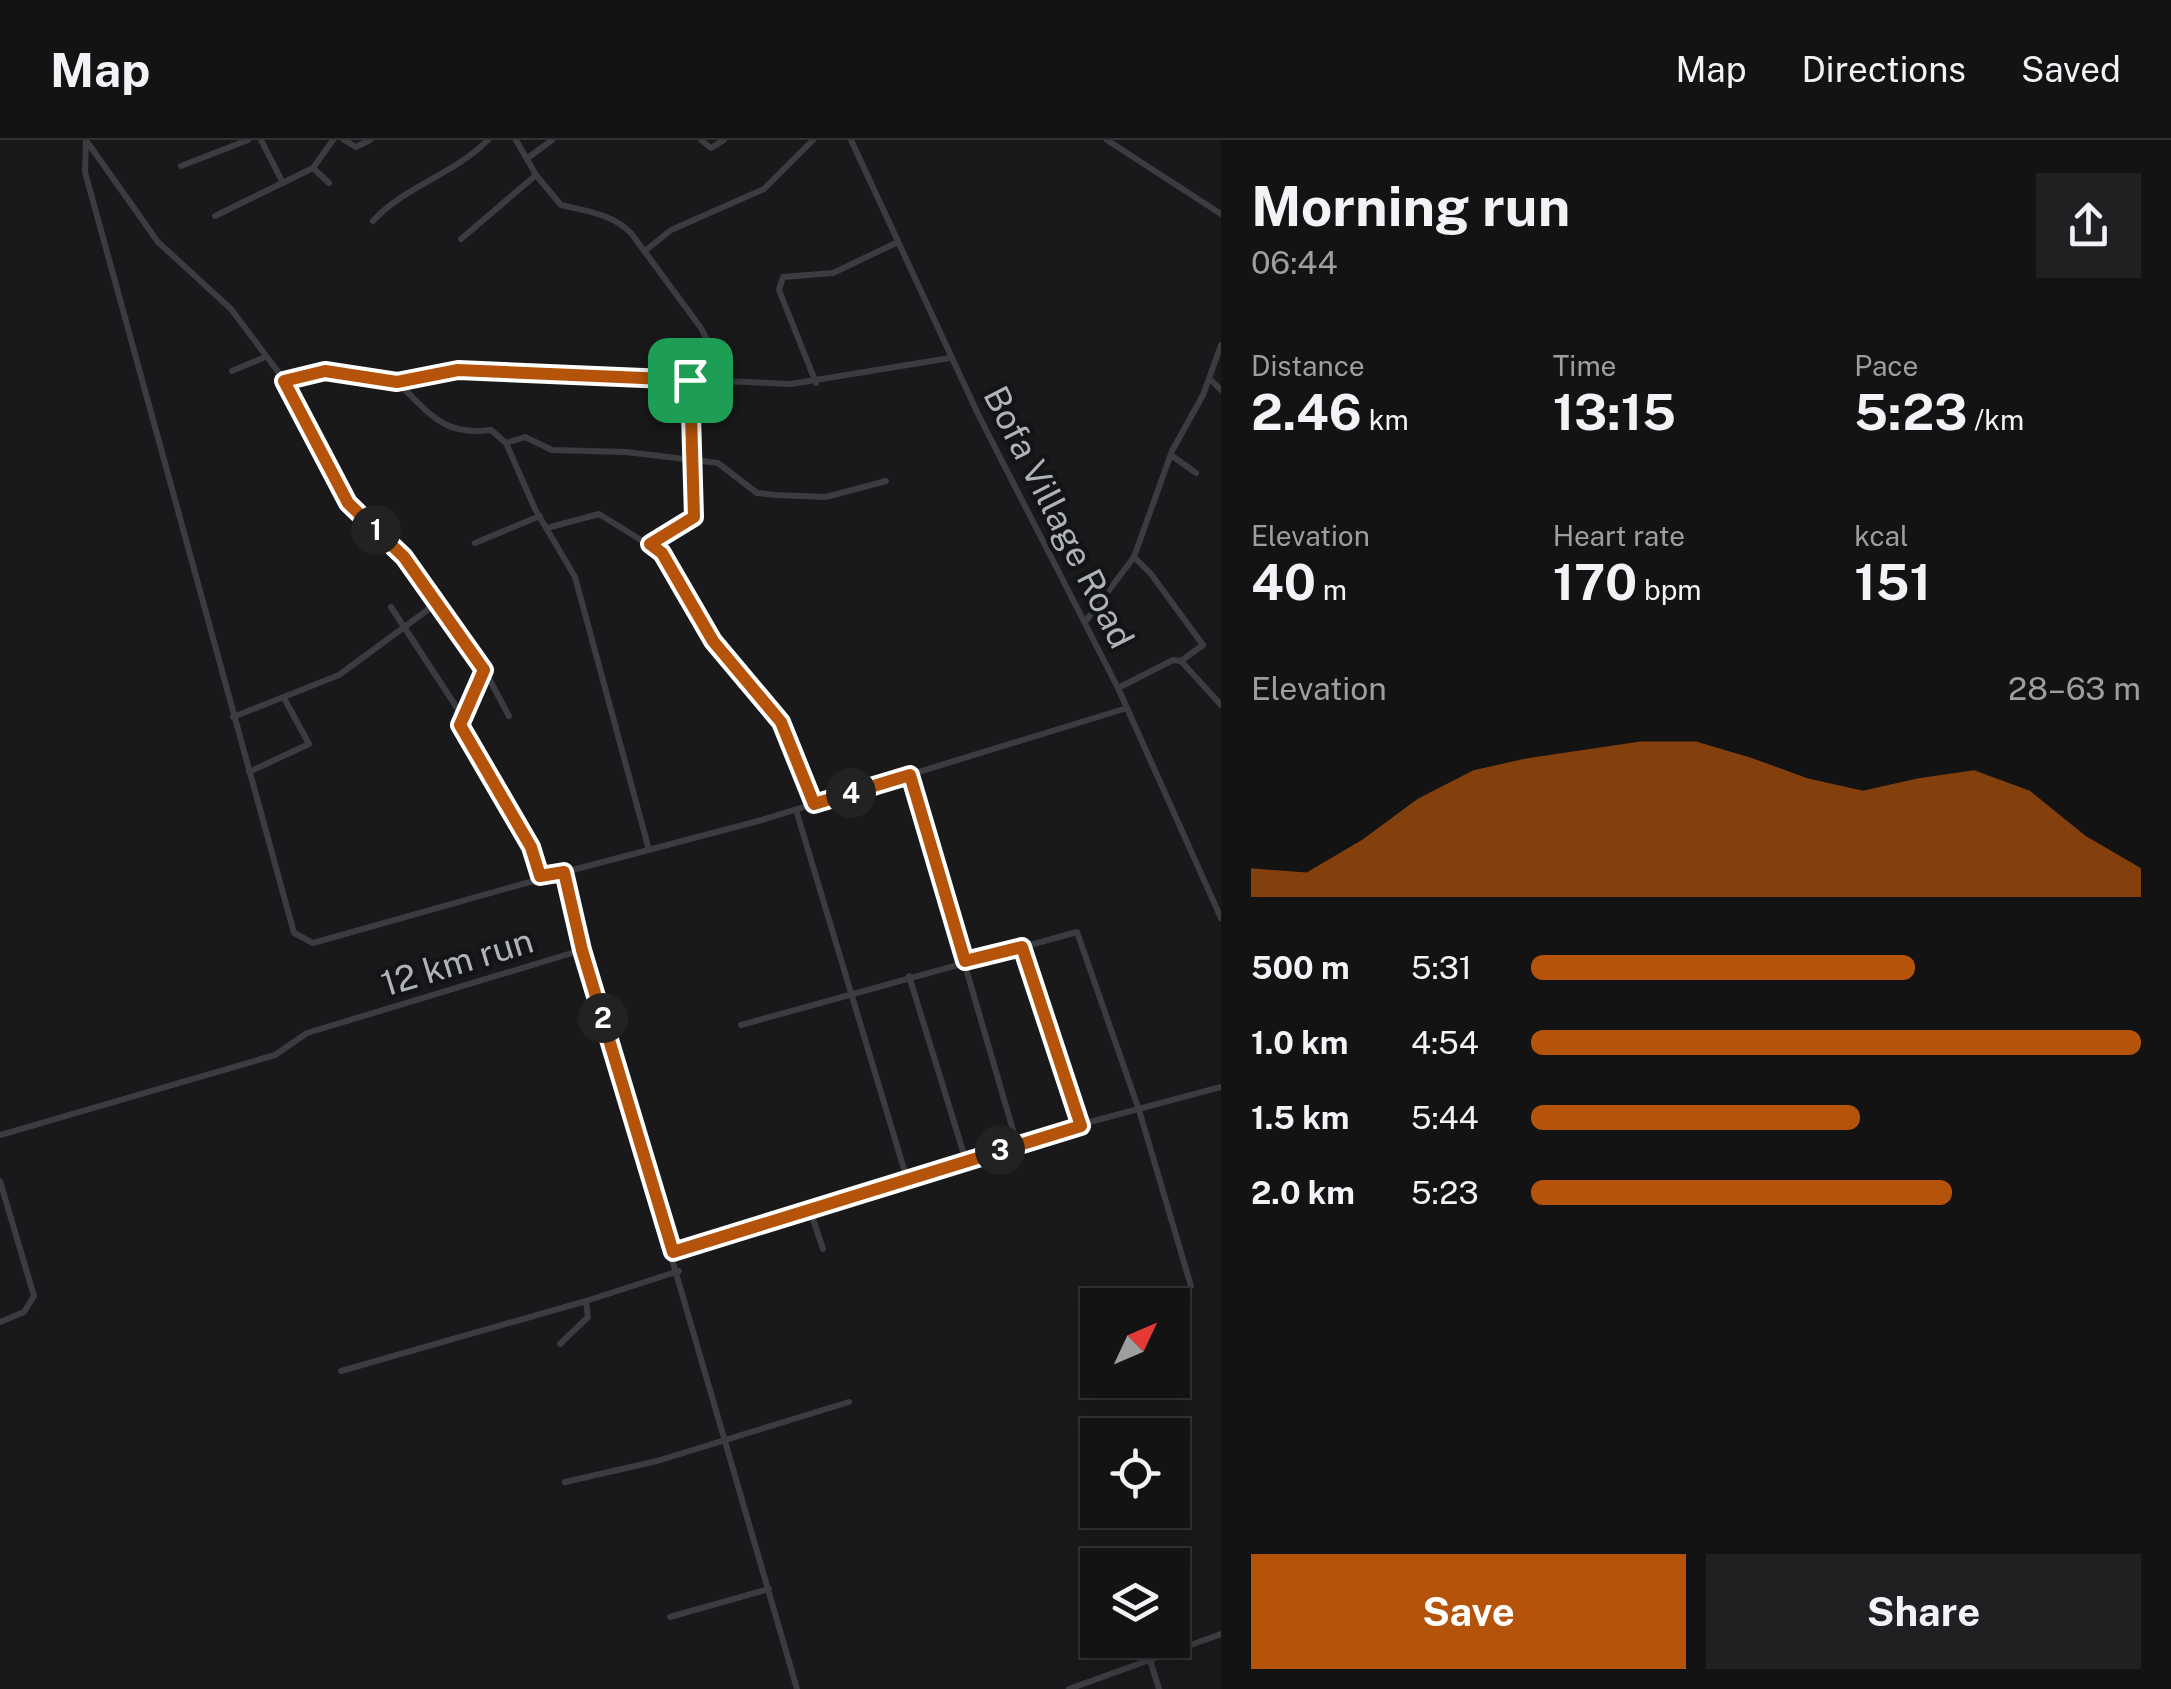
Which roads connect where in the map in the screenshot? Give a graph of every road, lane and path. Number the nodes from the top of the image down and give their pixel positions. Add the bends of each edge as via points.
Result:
1 (86, 140) edge
2 (248, 140) edge
3 (261, 140) edge
4 (334, 140) edge
5 (344, 140) edge
6 (370, 140) edge
7 (488, 140) edge
8 (516, 140) edge
9 (552, 140) edge
10 (702, 140) edge
11 (724, 140) edge
12 (813, 140) edge
13 (851, 140) edge
14 (1107, 140) edge
15 (529, 157) junction
16 (181, 166) dead end
17 (312, 168) junction
18 (536, 175) junction
19 (329, 182) dead end
20 (283, 183) junction
21 (1221, 214) edge
22 (215, 216) dead end
23 (373, 221) dead end
24 (461, 239) dead end
25 (898, 242) junction
26 (645, 251) junction
27 (1221, 344) edge
28 (265, 358) junction
29 (950, 358) junction
30 (232, 371) dead end
31 (1210, 379) junction
32 (690, 380) junction
33 (284, 381) junction
34 (714, 381) junction
35 (397, 382) junction
36 (816, 383) junction
37 (1221, 390) edge
38 (506, 443) junction
39 (1171, 456) junction
40 (692, 457) junction
41 (1196, 473) dead end
42 (886, 481) dead end
43 (540, 516) junction
44 (546, 528) junction
45 (475, 544) dead end
46 (650, 544) junction
47 (1134, 557) junction
48 (437, 603) junction
49 (392, 607) dead end
50 (1085, 622) junction
51 (404, 627) junction
52 (1181, 661) junction
53 (484, 670) junction
54 (1118, 688) junction
55 (284, 698) junction
56 (1221, 705) edge
57 (1127, 708) junction
58 (461, 714) junction
59 (233, 716) junction
60 (509, 716) dead end
61 (249, 772) junction
62 (910, 775) junction
63 (814, 804) junction
64 (796, 810) junction
65 (649, 850) junction
66 (564, 872) junction
67 (540, 876) junction
68 (1221, 918) edge
69 (1022, 947) junction
70 (582, 950) junction
71 (965, 961) junction
72 (909, 976) junction
73 (850, 993) junction
74 (741, 1025) dead end
75 (1221, 1087) edge
76 (1139, 1110) junction
77 (1081, 1126) junction
78 (0, 1134) edge
79 (1017, 1144) junction
80 (966, 1161) junction
81 (907, 1180) junction
82 (0, 1181) edge
83 (809, 1208) junction
84 (823, 1249) dead end
85 (673, 1252) junction
86 (678, 1271) junction
87 (1191, 1286) dead end
88 (586, 1301) junction
89 (0, 1322) edge
90 (560, 1344) dead end
91 (341, 1370) dead end
92 (849, 1402) dead end
93 (726, 1440) junction
94 (565, 1482) dead end
95 (768, 1589) junction
96 (670, 1617) dead end
97 (1221, 1634) edge
98 (1150, 1660) junction
99 (797, 1689) edge
100 (1069, 1689) edge
101 (1159, 1689) edge

1 - 28 street via 158,242 231,309
1 - 59 street via 85,172
2 - 16 street
3 - 20 street
4 - 17 street
5 - 6 street via 356,147
7 - 23 street
8 - 15 street
9 - 15 street
10 - 11 street via 711,148
12 - 26 street via 764,190 672,230
13 - 25 street, Bofa Village Road
14 - 21 street
15 - 18 street
17 - 19 street
17 - 20 street
18 - 24 street
18 - 26 street via 561,205 621,223
20 - 22 street
25 - 29 street, Bofa Village Road
25 - 36 street via 833,273 783,277 778,290
26 - 34 street via 701,328
27 - 31 street
28 - 30 street
28 - 33 street
29 - 36 street
29 - 50 street, Bofa Village Road
31 - 37 street
31 - 39 street
32 - 34 street
32 - 35 street via 458,370
32 - 40 street
33 - 35 street via 325,371
33 - 48 street via 348,503 404,557
34 - 36 street
35 - 38 street via 444,426 466,433 491,430
38 - 40 street via 525,437 552,450
38 - 43 street
39 - 41 street
39 - 47 street
40 - 42 street via 718,463 758,492 775,496 826,497
40 - 46 street via 694,517
43 - 44 street
43 - 45 street
44 - 46 street via 599,514
44 - 65 street via 575,577
46 - 63 street via 662,553 713,641 781,722
47 - 50 street
47 - 52 street via 1203,645
48 - 51 street
48 - 53 street
49 - 51 street
50 - 54 street, Bofa Village Road
51 - 55 street via 339,674
51 - 58 street
52 - 54 street
52 - 56 street
53 - 58 street
53 - 60 street
54 - 57 street, Bofa Village Road
55 - 59 street
55 - 61 street via 308,744
57 - 62 street
57 - 68 street, Bofa Village Road
58 - 67 street via 460,725 531,847
59 - 61 street
61 - 67 street via 294,933 303,941 370,929
62 - 63 street
62 - 71 street
63 - 64 street
64 - 65 street
64 - 73 street
65 - 66 street
66 - 67 street
66 - 70 street, 12 km run
69 - 71 street
69 - 76 street via 1077,932
69 - 77 street
70 - 78 street, 12 km run via 307,1034 275,1055
70 - 85 street
71 - 72 street
71 - 79 street
72 - 73 street
72 - 80 street
73 - 74 street
73 - 81 street
75 - 76 street
76 - 77 street
76 - 87 street
77 - 79 street
79 - 80 street
80 - 81 street
81 - 83 street
82 - 89 street via 34,1296 24,1312
83 - 84 street
83 - 85 street
85 - 86 street
86 - 88 street
86 - 93 street
88 - 90 street via 588,1318
88 - 91 street
92 - 93 street
93 - 94 street
93 - 95 street
95 - 96 street
95 - 99 street
97 - 98 street
98 - 100 street
98 - 101 street

